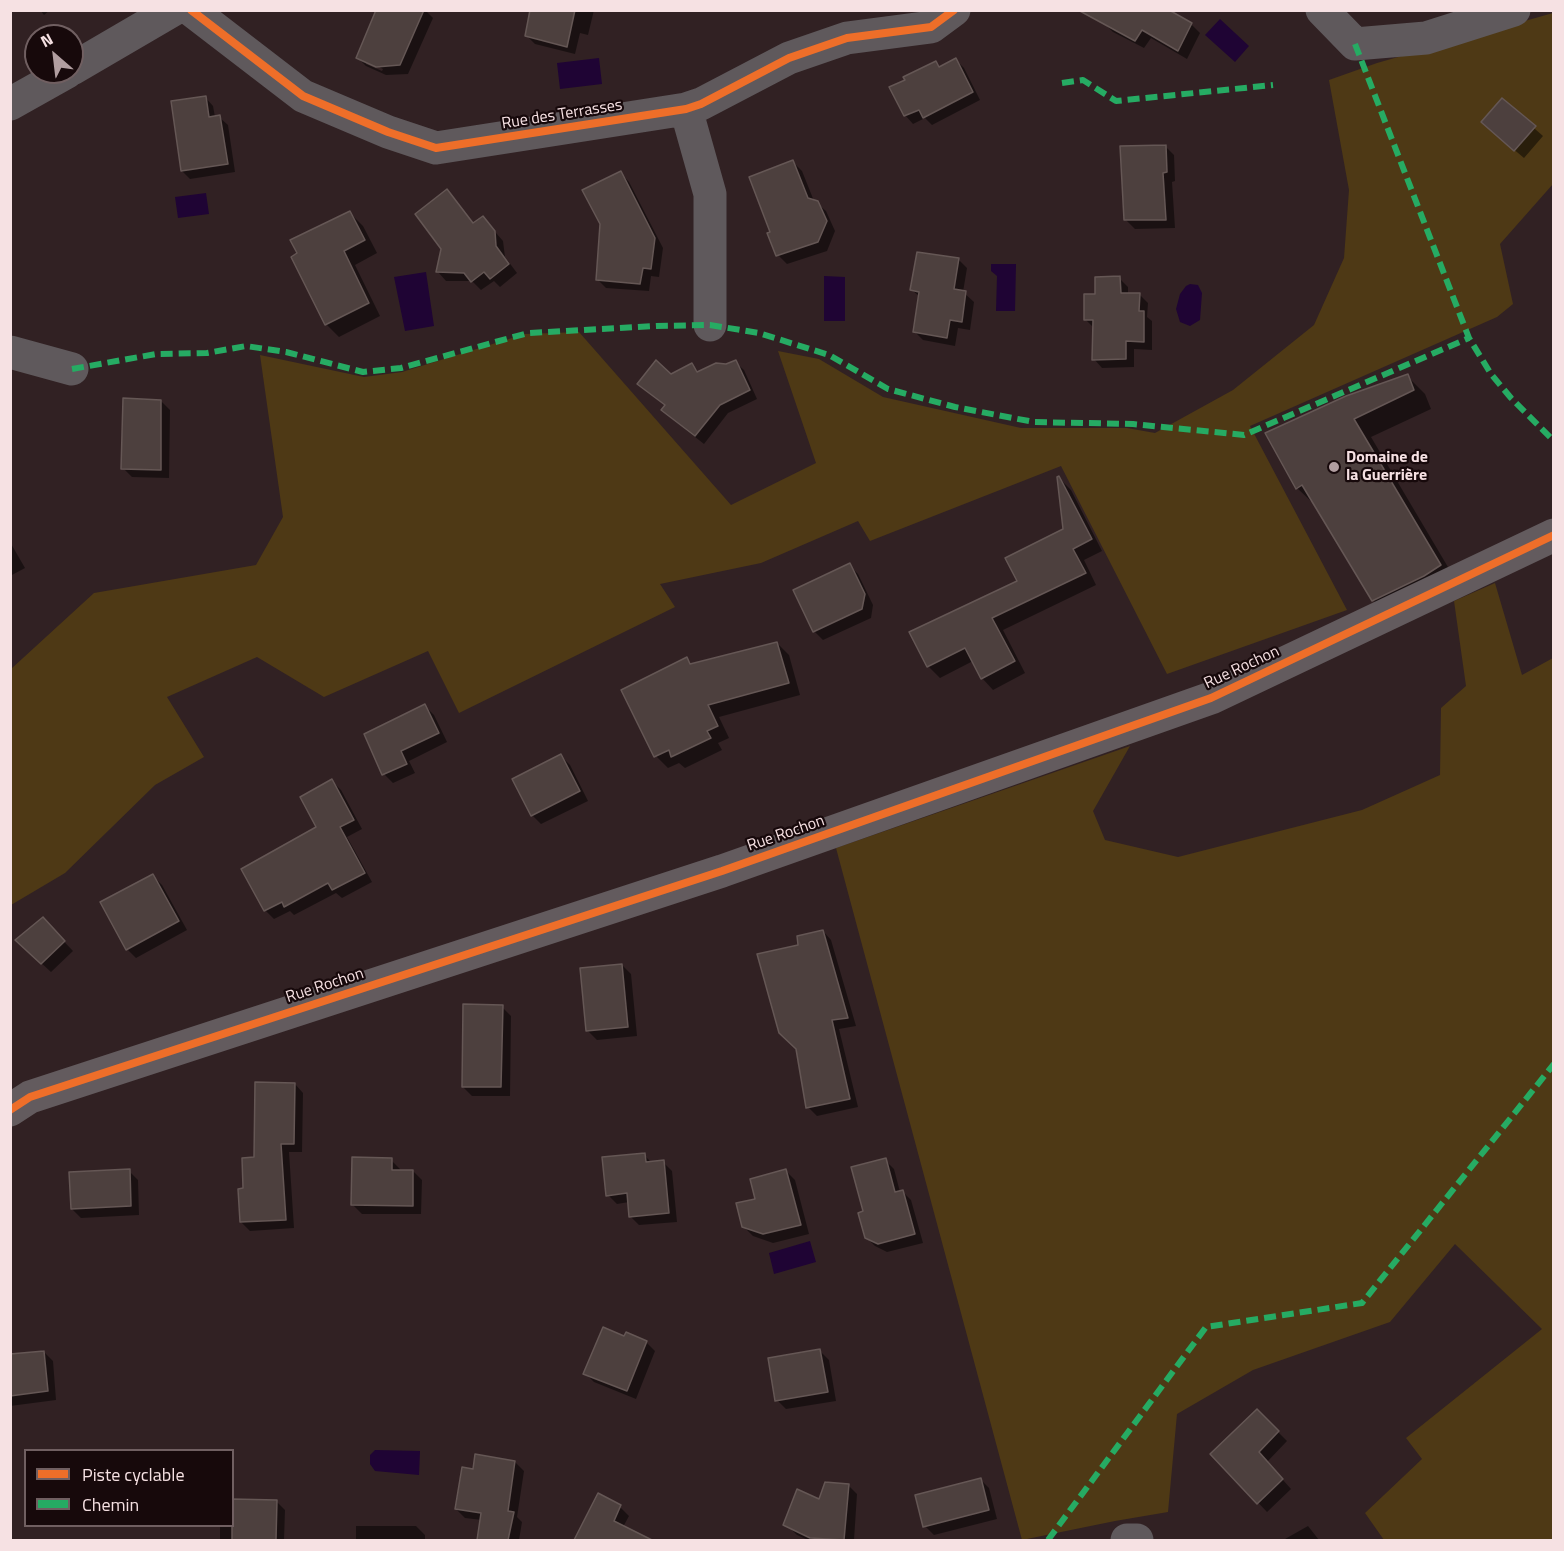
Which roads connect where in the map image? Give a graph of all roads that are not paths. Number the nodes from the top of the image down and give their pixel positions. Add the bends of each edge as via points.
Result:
1 (173, 10) edge
2 (191, 10) edge
3 (954, 10) edge
4 (1322, 10) edge
5 (1514, 10) edge
6 (84, 62) edge
7 (46, 84) edge
8 (10, 104) edge
9 (686, 109) junction
10 (710, 325) dead end
11 (10, 352) edge
12 (72, 369) dead end
13 (1554, 535) edge
14 (10, 1110) edge
15 (1127, 1540) edge
16 (1137, 1540) edge

1 - 6 street
2 - 9 street, Rue des Terrasses via 303,96 436,148
3 - 9 street, Rue des Terrasses via 931,27 847,38 789,58
4 - 5 street via 1355,44 1426,38
7 - 8 street
9 - 10 street via 710,194
11 - 12 street
13 - 14 street, Rue Rochon via 1211,698 722,871 30,1097
15 - 16 street

